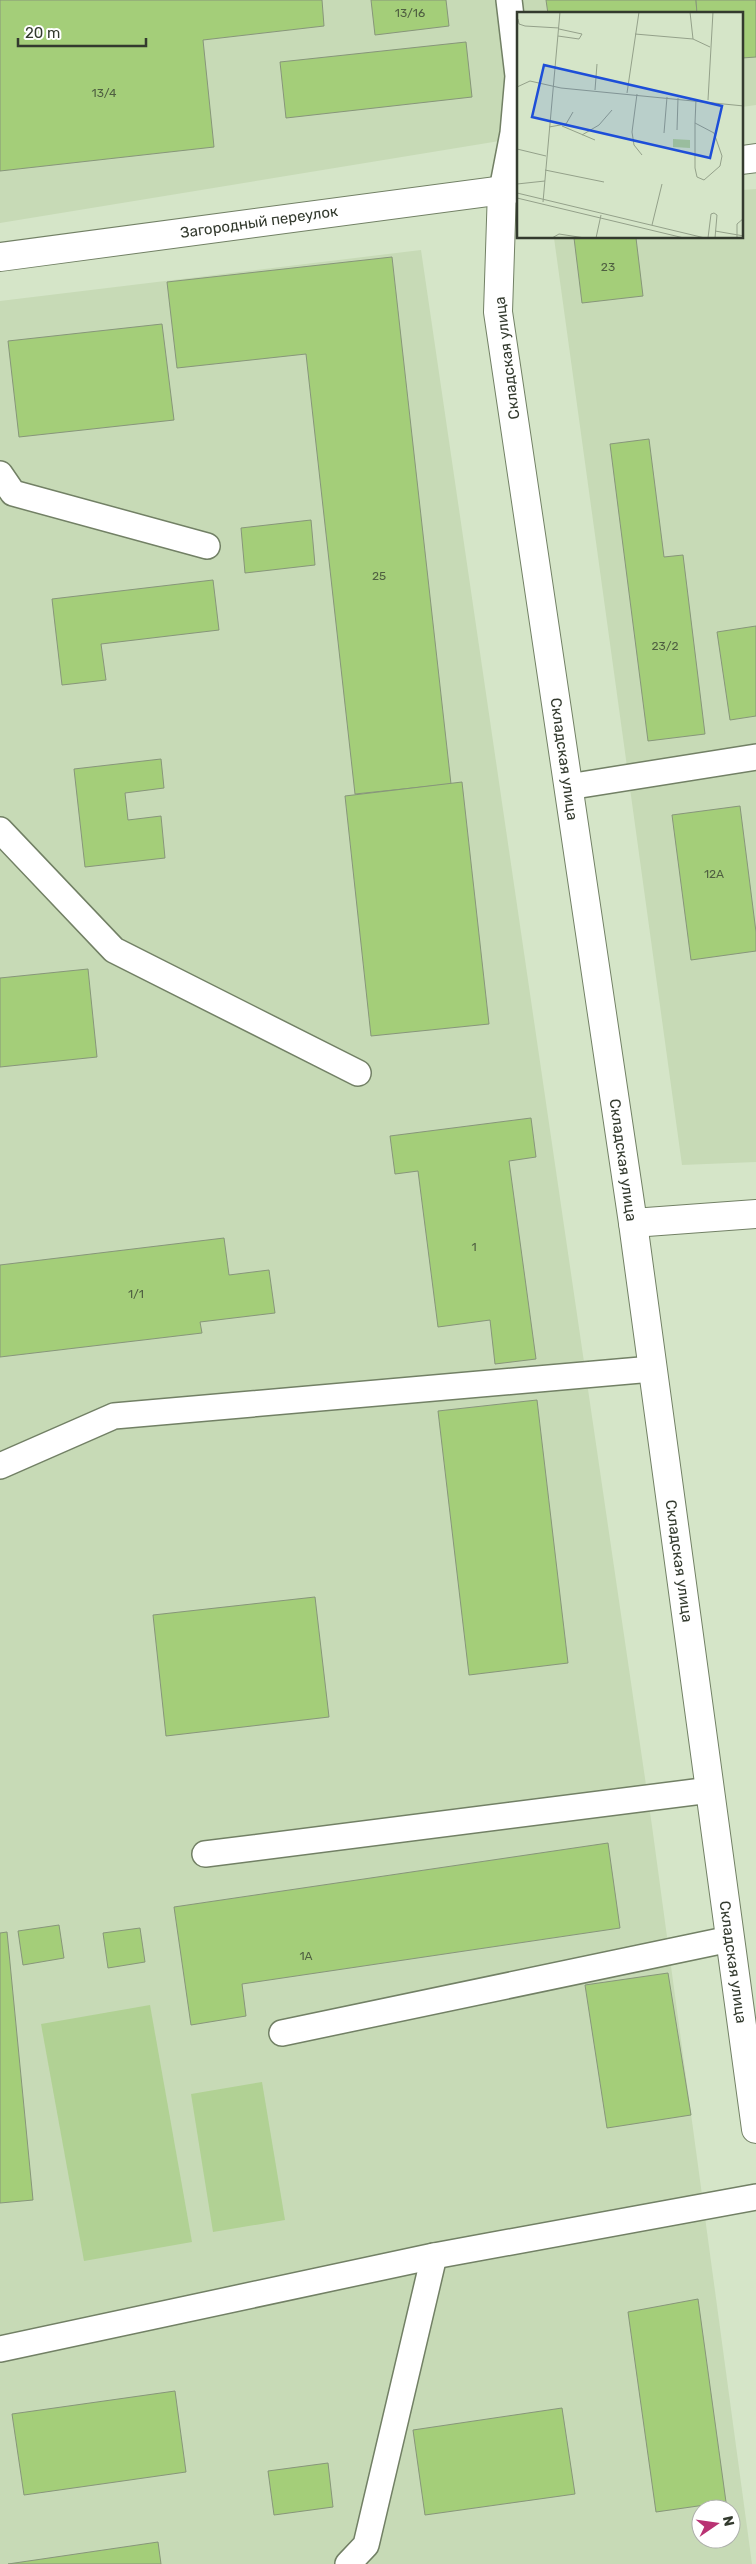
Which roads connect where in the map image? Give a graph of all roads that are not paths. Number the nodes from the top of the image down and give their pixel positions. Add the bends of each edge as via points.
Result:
1 (509, 0) edge
2 (517, 68) edge
3 (517, 87) edge
4 (510, 189) edge
5 (0, 257) edge
6 (0, 474) edge
7 (207, 546) dead end
8 (756, 757) edge
9 (568, 787) junction
10 (0, 830) edge
11 (358, 1073) dead end
12 (756, 1214) edge
13 (633, 1223) junction
14 (652, 1369) junction
15 (0, 1466) edge
16 (710, 1790) junction
17 (205, 1854) dead end
18 (730, 1939) junction
19 (282, 2033) dead end
20 (756, 2130) edge
21 (756, 2198) edge
22 (434, 2256) junction
23 (0, 2350) edge
24 (348, 2564) edge

1 - 2 lane
3 - 4 lane
4 - 5 street, Загородный переулок
4 - 9 street, Складская улица via 498,312
6 - 7 lane via 13,493
8 - 9 lane
9 - 13 street, Складская улица
10 - 11 lane via 114,950
12 - 13 street
13 - 14 street, Складская улица
14 - 15 lane via 114,1416
14 - 16 street, Складская улица
16 - 17 lane
16 - 18 street, Складская улица
18 - 19 lane
18 - 20 street, Складская улица
21 - 22 lane
22 - 23 lane
22 - 24 lane via 366,2545

